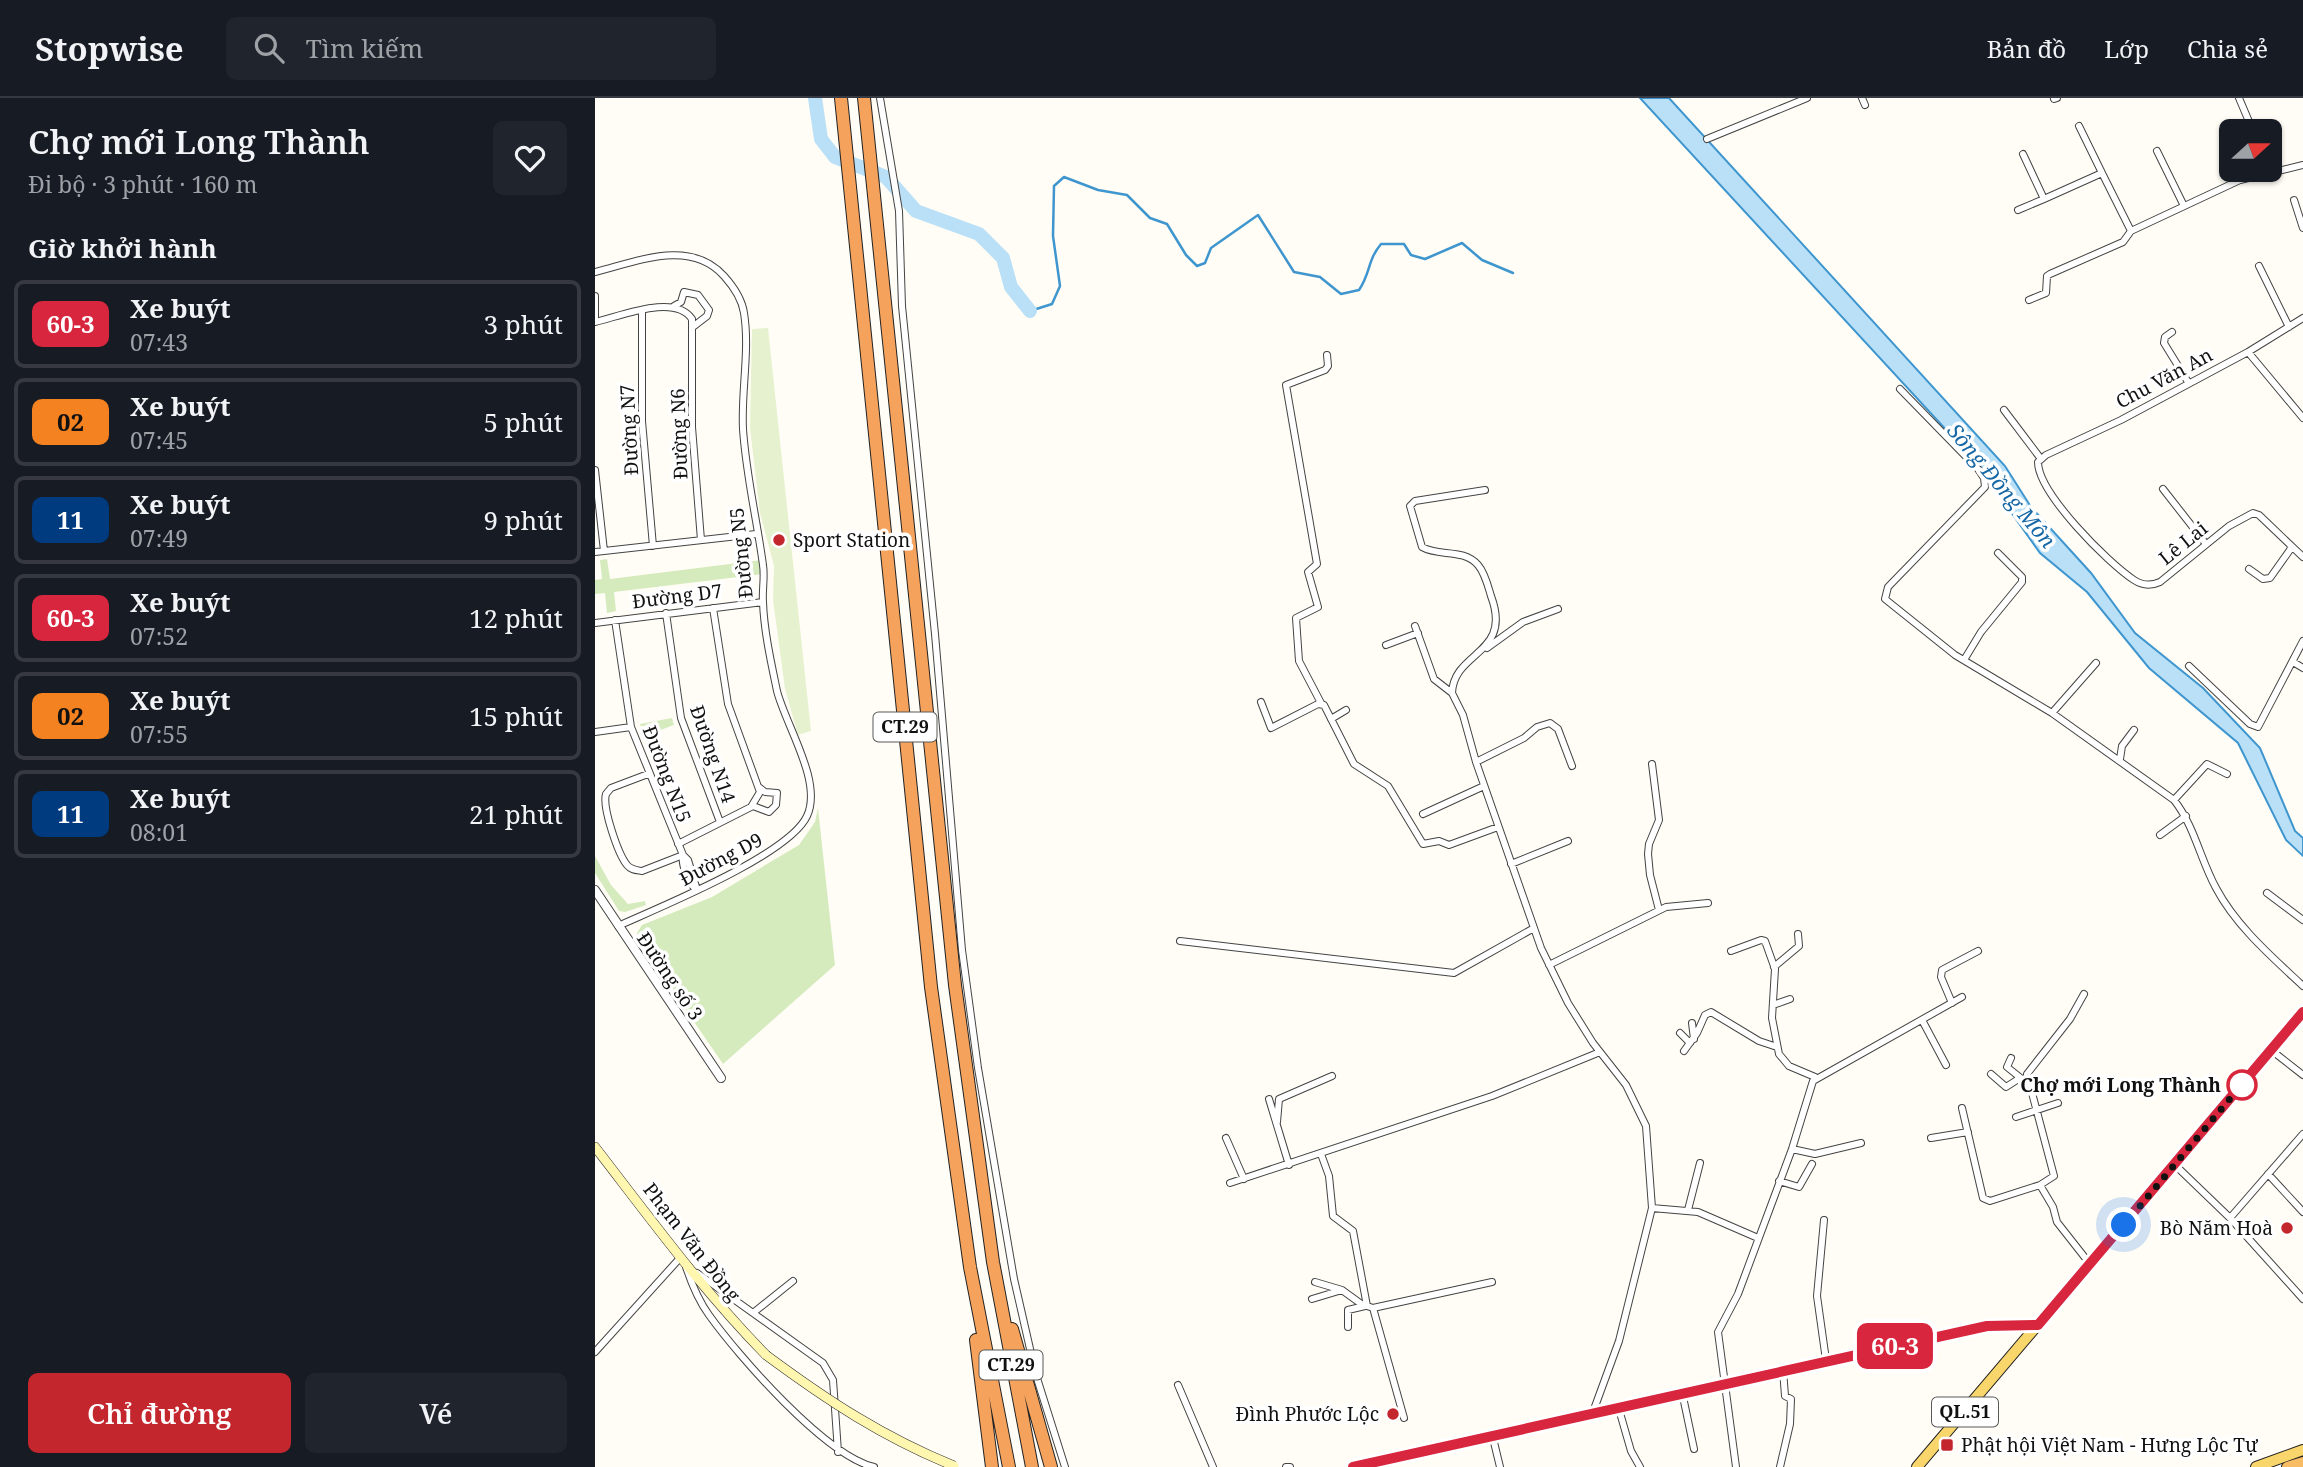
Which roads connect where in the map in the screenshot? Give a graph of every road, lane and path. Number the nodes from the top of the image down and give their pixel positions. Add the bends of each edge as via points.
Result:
1 (841, 98) edge
2 (864, 98) edge
3 (880, 98) edge
4 (1784, 98) edge
5 (1807, 98) edge
6 (2239, 98) edge
7 (1787, 106) junction
8 (2248, 119) edge
9 (2079, 126) dead end
10 (1707, 139) dead end
11 (2157, 151) dead end
12 (2023, 154) dead end
13 (2303, 165) edge
14 (2282, 169) edge
15 (2102, 173) junction
16 (2236, 182) edge
17 (2043, 199) junction
18 (2294, 201) dead end
19 (2185, 206) junction
20 (2018, 210) dead end
21 (2303, 228) edge
22 (2130, 231) junction
23 (2259, 266) dead end
24 (595, 272) edge
25 (595, 296) edge
26 (2029, 300) dead end
27 (674, 306) junction
28 (642, 312) junction
29 (2303, 318) edge
30 (595, 321) edge
31 (694, 326) junction
32 (2289, 327) junction
33 (2172, 332) dead end
34 (2248, 352) junction
35 (1327, 355) dead end
36 (2188, 382) junction
37 (1900, 389) dead end
38 (2004, 410) dead end
39 (2303, 418) edge
40 (2039, 461) junction
41 (595, 470) edge
42 (2162, 489) dead end
43 (1485, 490) dead end
44 (756, 534) junction
45 (701, 540) junction
46 (2206, 544) junction
47 (653, 546) junction
48 (2292, 547) junction
49 (604, 551) junction
50 (595, 552) edge
51 (1998, 553) dead end
52 (2303, 557) edge
53 (2249, 569) dead end
54 (763, 602) junction
55 (713, 608) junction
56 (1558, 609) dead end
57 (666, 613) junction
58 (615, 620) junction
59 (595, 623) edge
60 (2303, 641) edge
61 (1385, 645) dead end
62 (1485, 649) junction
63 (1964, 660) junction
64 (2293, 662) junction
65 (2096, 663) dead end
66 (2189, 666) dead end
67 (2303, 668) edge
68 (1452, 693) junction
69 (1261, 702) dead end
70 (1321, 704) junction
71 (1346, 710) dead end
72 (2052, 713) junction
73 (1331, 719) junction
74 (631, 727) junction
75 (2134, 730) dead end
76 (595, 732) edge
77 (2120, 759) junction
78 (1476, 762) junction
79 (1653, 764) dead end
80 (1572, 766) dead end
81 (648, 774) junction
82 (2227, 774) dead end
83 (759, 786) junction
84 (1483, 786) junction
85 (812, 793) joint
86 (2174, 800) junction
87 (751, 807) junction
88 (1423, 814) dead end
89 (2186, 816) junction
90 (720, 822) junction
91 (1498, 827) junction
92 (2160, 835) dead end
93 (1568, 841) dead end
94 (678, 844) junction
95 (683, 855) junction
96 (1511, 864) junction
97 (595, 890) edge
98 (697, 890) junction
99 (2267, 893) dead end
100 (1708, 903) dead end
101 (1659, 910) junction
102 (2303, 920) edge
103 (618, 926) junction
104 (1534, 928) junction
105 (1798, 934) dead end
106 (1180, 941) dead end
107 (1731, 951) dead end
108 (1978, 951) dead end
109 (1549, 965) junction
110 (1775, 967) junction
111 (2303, 986) edge
112 (2084, 994) dead end
113 (1962, 997) dead end
114 (1790, 999) dead end
115 (1952, 1003) junction
116 (1773, 1005) junction
117 (2303, 1012) edge
118 (1922, 1020) junction
119 (1692, 1023) dead end
120 (1680, 1033) dead end
121 (1692, 1041) junction
122 (1777, 1047) junction
123 (2271, 1050) junction
124 (1684, 1051) dead end
125 (1600, 1052) junction
126 (2011, 1058) dead end
127 (1946, 1065) dead end
128 (1991, 1074) dead end
129 (2303, 1075) edge
130 (1332, 1076) dead end
131 (1815, 1077) junction
132 (721, 1078) dead end
133 (2020, 1078) junction
134 (2027, 1082) junction
135 (1269, 1099) dead end
136 (2057, 1103) dead end
137 (1962, 1108) dead end
138 (2037, 1110) junction
139 (2016, 1117) dead end
140 (1277, 1122) junction
141 (1968, 1132) junction
142 (2303, 1134) edge
143 (1226, 1138) dead end
144 (1931, 1138) dead end
145 (1861, 1143) dead end
146 (595, 1147) edge
147 (1792, 1149) junction
148 (1321, 1154) junction
149 (1700, 1163) dead end
150 (1812, 1164) dead end
151 (1289, 1165) junction
152 (2175, 1165) junction
153 (2269, 1174) junction
154 (1244, 1179) junction
155 (1779, 1181) junction
156 (1230, 1183) dead end
157 (2040, 1185) junction
158 (1652, 1208) junction
159 (1688, 1210) junction
160 (2303, 1212) edge
161 (2230, 1218) junction
162 (1824, 1220) dead end
163 (1758, 1238) junction
164 (683, 1262) junction
165 (993, 1262) junction
166 (2091, 1265) junction
167 (970, 1267) junction
168 (793, 1281) dead end
169 (1315, 1282) dead end
170 (1492, 1282) dead end
171 (1342, 1290) junction
172 (1312, 1299) dead end
173 (2303, 1299) edge
174 (1368, 1307) junction
175 (753, 1312) junction
176 (2038, 1325) junction
177 (1348, 1327) dead end
178 (595, 1352) edge
179 (1826, 1360) junction
180 (1783, 1370) junction
181 (1725, 1383) junction
182 (1178, 1385) dead end
183 (1682, 1392) junction
184 (1618, 1406) junction
185 (1593, 1412) junction
186 (1404, 1418) dead end
187 (1492, 1434) junction
188 (1694, 1449) dead end
189 (2303, 1450) edge
190 (838, 1452) junction
191 (2303, 1461) edge
192 (874, 1467) edge
193 (958, 1467) edge
194 (992, 1467) edge
195 (1009, 1467) edge
196 (1032, 1467) edge
197 (1051, 1467) edge
198 (1065, 1467) edge
199 (1213, 1467) edge
200 (1353, 1467) edge
201 (1500, 1467) edge
202 (1640, 1467) edge
203 (1735, 1467) edge
204 (1780, 1467) edge
205 (1917, 1467) edge
206 (2256, 1467) edge
207 (2287, 1467) edge

1 - 167 highway, CT.29 via 931,987
2 - 165 highway, CT.29 via 955,985
3 - 198 street via 899,211 902,306 962,950 1014,1279 1036,1375
4 - 7 street
5 - 7 street
6 - 8 street
7 - 10 street
9 - 15 street
11 - 19 street
12 - 17 street
13 - 14 street
15 - 17 street
15 - 22 street
16 - 19 street
17 - 20 street
18 - 21 street
19 - 22 street
22 - 26 street via 2123,242 2046,276 2046,293
23 - 32 street
24 - 44 street, Đường N5 via 678,255 717,268 734,288 745,316 743,428
25 - 30 street
27 - 28 street
27 - 31 street via 689,315
27 - 31 street, Đường N6 via 689,291 707,304 707,316
28 - 30 street
28 - 47 street, Đường N7 via 642,421
29 - 32 street, Chu Văn An
31 - 45 street, Đường N6 via 692,427
32 - 34 street, Chu Văn An
33 - 36 street via 2164,343
34 - 36 street, Chu Văn An
34 - 39 street
35 - 70 street via 1325,370 1286,386 1317,564 1308,572 1318,607 1294,620 1299,661
36 - 40 street, Chu Văn An
37 - 63 street via 1977,469 1985,487 1884,595 1901,614
38 - 40 street, Lê Lai
40 - 46 street, Lê Lai via 2044,484 2061,509 2134,581 2150,586 2160,582
41 - 49 street
42 - 46 street
43 - 62 street via 1415,501 1410,508 1422,547 1455,552 1481,570 1498,618
44 - 45 street
44 - 54 street, Đường N5 via 763,565
45 - 47 street
46 - 48 street, Lê Lai via 2252,513
47 - 49 street
48 - 52 street, Lê Lai
48 - 53 street via 2270,578 2263,579
49 - 50 street
51 - 63 street via 2022,582
54 - 55 street, Đường D7
54 - 85 street, Đường N5 via 777,691
55 - 57 street, Đường D7
55 - 83 street via 729,704
56 - 62 street via 1523,622
57 - 58 street, Đường D7
57 - 90 street, Đường N14 via 681,718
58 - 59 street, Đường D7
58 - 74 street, Đường N15
60 - 64 street
61 - 68 street via 1416,629 1434,680
62 - 68 street via 1457,672
63 - 72 street
64 - 66 street via 2262,724 2255,728
64 - 67 street
65 - 72 street
68 - 78 street
69 - 70 street via 1271,728
70 - 73 street
71 - 73 street
72 - 77 street
73 - 91 street via 1355,764 1388,786 1423,844 1449,845
74 - 76 street
74 - 81 street, Đường N15
75 - 77 street via 2122,746
77 - 86 street
78 - 80 street via 1550,723 1558,729
78 - 84 street
79 - 101 street via 1659,820 1648,854
81 - 94 street, Đường N15
81 - 95 street via 605,794 604,807 626,864 635,870 650,869
82 - 86 street via 2207,764
83 - 87 street via 759,798
83 - 87 street via 777,793 776,805 769,812
84 - 88 street
84 - 91 street
85 - 98 street, Đường D9 via 810,811 793,836
86 - 89 street
87 - 90 street
89 - 92 street
89 - 111 street via 2216,889 2244,926
90 - 94 street
91 - 96 street
93 - 96 street
94 - 95 street, Đường N15
95 - 98 street, Đường N15
96 - 104 street
97 - 103 street, Đường số 3
98 - 103 street, Đường D9
99 - 102 street
100 - 101 street via 1681,903
101 - 109 street
103 - 132 street, Đường số 3
104 - 106 street via 1454,973
104 - 109 street
105 - 110 street via 1800,946
107 - 110 street via 1764,939
108 - 115 street via 1942,970
109 - 125 street
110 - 116 street
112 - 134 street via 2033,1065
113 - 115 street
114 - 116 street
115 - 118 street
116 - 122 street
117 - 123 main road, QL.51
118 - 127 street
118 - 131 street
119 - 121 street
120 - 121 street
121 - 122 street via 1711,1012
121 - 124 street
122 - 131 street via 1789,1066
123 - 129 street
123 - 152 main road, QL.51
125 - 148 street via 1492,1096
125 - 158 street via 1626,1085 1646,1126
126 - 133 street via 2007,1067
128 - 133 street via 2006,1087
130 - 140 street via 1279,1100
131 - 147 street
133 - 134 street
134 - 138 street
135 - 140 street
136 - 138 street
137 - 141 street
138 - 139 street
138 - 157 street via 2054,1176
140 - 151 street
141 - 144 street
141 - 157 street via 1983,1198 1990,1201
142 - 153 street
143 - 154 street
145 - 147 street via 1815,1154
146 - 164 main road, Phạm Văn Đồng
147 - 155 street
148 - 151 street
148 - 174 street via 1329,1176 1333,1216 1353,1231
149 - 159 street
150 - 155 street via 1799,1187
151 - 154 street
152 - 161 street
152 - 166 main road, QL.51
153 - 160 street
153 - 161 street
154 - 156 street
155 - 163 street
157 - 166 street via 2057,1222
158 - 159 street
158 - 185 street via 1619,1341
159 - 163 street
161 - 173 street
162 - 179 street via 1817,1296
163 - 181 street via 1738,1294 1718,1332
164 - 175 street
164 - 178 street
164 - 190 street via 709,1316 759,1375
164 - 193 main road, Phạm Văn Đồng, bridge via 767,1355 859,1421
165 - 196 highway, CT.29
165 - 197 highway
166 - 176 main road, QL.51
167 - 194 highway
167 - 195 highway, CT.29
168 - 175 street
169 - 171 street
170 - 174 street
171 - 172 street
171 - 174 street
174 - 177 street via 1348,1310
174 - 186 street
175 - 190 street via 829,1370
176 - 179 main road via 1987,1326
176 - 205 main road, QL.51
179 - 180 main road
180 - 181 main road
180 - 204 street via 1785,1396 1791,1399
181 - 183 main road
181 - 203 street
182 - 199 street
183 - 184 main road
183 - 188 street
184 - 185 main road
184 - 202 street
185 - 187 main road
187 - 200 main road
187 - 201 street
189 - 206 main road
190 - 192 street
191 - 207 highway

